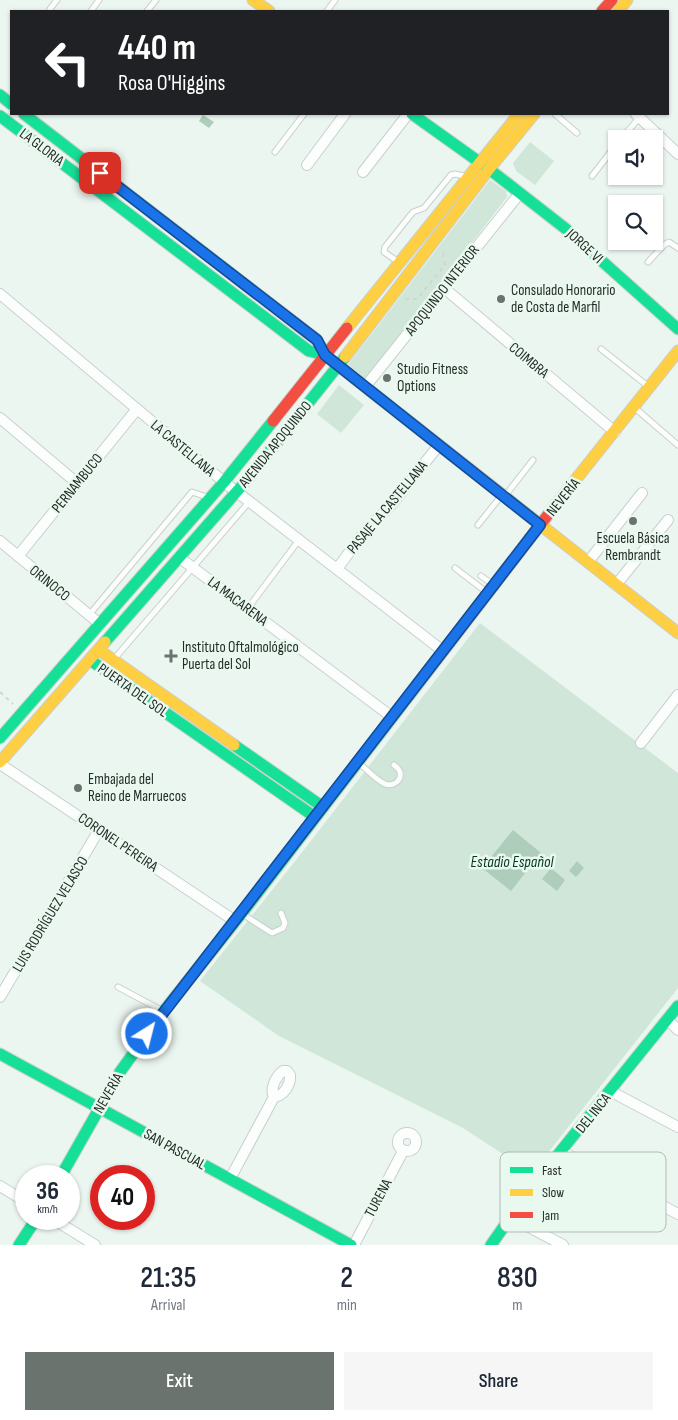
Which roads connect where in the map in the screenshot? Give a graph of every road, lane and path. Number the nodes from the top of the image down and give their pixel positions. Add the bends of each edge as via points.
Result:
1 (57, 0) edge
2 (156, 0) edge
3 (253, 0) edge
4 (612, 0) edge
5 (628, 0) edge
6 (50, 9) dead end
7 (148, 10) edge
8 (267, 10) edge
9 (603, 10) edge
10 (619, 10) edge
11 (7, 100) edge
12 (0, 114) edge
13 (25, 115) edge
14 (303, 115) edge
15 (343, 115) edge
16 (412, 115) edge
17 (414, 115) edge
18 (518, 115) edge
19 (533, 115) edge
20 (556, 115) edge
21 (638, 115) edge
22 (628, 130) edge
23 (577, 133) dead end
24 (61, 142) junction
25 (275, 152) dead end
26 (52, 154) junction
27 (678, 154) edge
28 (608, 155) edge
29 (307, 165) dead end
30 (484, 165) junction
31 (363, 172) dead end
32 (592, 176) dead end
33 (467, 177) junction
34 (127, 193) junction
35 (520, 193) junction
36 (118, 205) junction
37 (424, 208) junction
38 (436, 217) junction
39 (678, 248) edge
40 (443, 252) dead end
41 (648, 262) dead end
42 (399, 263) junction
43 (444, 288) junction
44 (0, 294) edge
45 (404, 299) dead end
46 (279, 312) junction
47 (270, 321) junction
48 (678, 329) edge
49 (601, 349) dead end
50 (678, 351) edge
51 (325, 355) junction
52 (338, 366) junction
53 (365, 387) junction
54 (649, 388) junction
55 (634, 407) junction
56 (137, 409) junction
57 (0, 418) edge
58 (614, 432) junction
59 (439, 445) junction
60 (678, 445) edge
61 (534, 460) dead end
62 (224, 482) junction
63 (77, 483) junction
64 (237, 492) junction
65 (642, 493) dead end
66 (504, 496) junction
67 (210, 498) junction
68 (249, 502) junction
69 (668, 520) dead end
70 (478, 525) dead end
71 (540, 525) junction
72 (299, 540) junction
73 (0, 541) edge
74 (18, 556) junction
75 (180, 558) junction
76 (588, 562) junction
77 (194, 568) junction
78 (455, 568) dead end
79 (336, 569) junction
80 (481, 576) dead end
81 (616, 584) junction
82 (491, 589) junction
83 (248, 608) junction
84 (89, 615) junction
85 (100, 624) junction
86 (678, 633) edge
87 (99, 650) junction
88 (443, 651) junction
89 (90, 660) junction
90 (113, 660) junction
91 (104, 670) junction
92 (0, 692) edge
93 (678, 695) edge
94 (13, 704) dead end
95 (184, 710) junction
96 (392, 717) junction
97 (177, 720) junction
98 (0, 738) edge
99 (641, 742) dead end
100 (250, 756) junction
101 (357, 762) junction
102 (0, 763) edge
103 (394, 765) dead end
104 (242, 766) junction
105 (323, 807) junction
106 (315, 818) junction
107 (99, 830) junction
108 (281, 913) dead end
109 (238, 917) junction
110 (118, 987) dead end
111 (0, 997) edge
112 (678, 1006) edge
113 (164, 1012) junction
114 (667, 1019) junction
115 (678, 1030) edge
116 (0, 1054) edge
117 (610, 1091) junction
118 (274, 1097) dead end
119 (99, 1108) junction
120 (678, 1127) edge
121 (403, 1151) dead end
122 (561, 1151) edge
123 (67, 1165) edge
124 (230, 1179) junction
125 (0, 1186) edge
126 (15, 1195) edge
127 (666, 1208) edge
128 (678, 1214) edge
129 (29, 1230) edge
130 (71, 1230) edge
131 (500, 1232) edge
132 (538, 1232) edge
133 (19, 1245) edge
134 (96, 1245) edge
135 (352, 1245) edge
136 (491, 1245) edge
137 (563, 1245) edge

1 - 6 lane
2 - 7 lane
3 - 8 street
4 - 9 street
5 - 10 street
11 - 12 street
12 - 26 street, LA GLORIA
13 - 24 street, LA GLORIA
14 - 25 lane
15 - 29 street
16 - 31 street
17 - 30 street, JORGE VI
18 - 30 street, AVENIDA APOQUINDO
19 - 30 street, AVENIDA APOQUINDO
20 - 23 lane
21 - 22 lane
21 - 27 street
24 - 26 street
24 - 34 street, LA GLORIA
26 - 36 street, LA GLORIA
28 - 32 lane
30 - 33 street, AVENIDA APOQUINDO
30 - 35 street, JORGE VI
30 - 52 street, AVENIDA APOQUINDO
33 - 37 lane via 451,175
33 - 38 street, AVENIDA APOQUINDO
34 - 36 street
34 - 46 street, LA GLORIA
35 - 43 street, APOQUINDO INTERIOR
35 - 48 street, JORGE VI via 566,229
36 - 47 street, LA GLORIA
37 - 38 lane
37 - 42 lane via 413,212 384,250
38 - 42 street, AVENIDA APOQUINDO
39 - 41 lane via 669,242
40 - 45 path via 445,265 417,299
42 - 51 street, AVENIDA APOQUINDO
43 - 53 street, APOQUINDO INTERIOR
43 - 58 street, COIMBRA
44 - 56 street, LA CASTELLANA
46 - 47 street via 277,318
46 - 51 street, LA GLORIA via 317,340
47 - 51 street, LA GLORIA via 309,351
49 - 54 lane
50 - 54 street, NEVERÍA
51 - 52 street, LA GLORIA
51 - 62 street, AVENIDA APOQUINDO
52 - 53 street, LA GLORIA
52 - 64 street, AVENIDA APOQUINDO
53 - 59 street, LA GLORIA
54 - 55 street, NEVERÍA
55 - 58 street, NEVERÍA
55 - 60 lane
56 - 62 street, LA CASTELLANA
56 - 63 street, PERNAMBUCO
57 - 63 street
58 - 71 street, NEVERÍA
59 - 66 street, LA GLORIA
59 - 79 street, PASAJE LA CASTELLANA
61 - 66 lane
62 - 64 street, LA CASTELLANA
62 - 67 street, AVENIDA APOQUINDO
63 - 74 street, PERNAMBUCO
64 - 68 street, LA CASTELLANA
64 - 75 street, AVENIDA APOQUINDO
65 - 76 street
66 - 70 lane
66 - 71 street, LA GLORIA
67 - 84 lane via 192,492
67 - 85 street, AVENIDA APOQUINDO
68 - 72 street, LA CASTELLANA
68 - 77 lane
69 - 81 street
71 - 76 street, LA GLORIA
71 - 82 street, NEVERÍA
72 - 79 street, LA CASTELLANA
72 - 83 lane
73 - 74 street, ORINOCO
74 - 84 street, ORINOCO
75 - 77 street, LA MACARENA
75 - 87 street, AVENIDA APOQUINDO
76 - 81 street, LA GLORIA
77 - 83 street, LA MACARENA
77 - 90 lane
78 - 82 lane
79 - 88 street, LA CASTELLANA
80 - 82 lane
81 - 86 street, LA GLORIA
82 - 88 street, NEVERÍA
83 - 96 street, LA MACARENA
84 - 85 street, ORINOCO
85 - 98 street, AVENIDA APOQUINDO
87 - 89 street, AVENIDA APOQUINDO
87 - 90 street, PUERTA DEL SOL
88 - 96 street, NEVERÍA
89 - 91 street, PUERTA DEL SOL
89 - 102 street, AVENIDA APOQUINDO
90 - 91 lane
90 - 95 street, PUERTA DEL SOL
91 - 97 street, PUERTA DEL SOL
92 - 94 path
93 - 99 street
95 - 97 street, PUERTA DEL SOL
95 - 100 street, PUERTA DEL SOL
96 - 101 street, NEVERÍA
97 - 104 street, PUERTA DEL SOL
100 - 104 street
100 - 105 street, PUERTA DEL SOL
101 - 103 lane via 389,785 400,778 400,769
101 - 105 street, NEVERÍA
102 - 107 street, CORONEL PEREIRA
104 - 106 street, PUERTA DEL SOL
105 - 106 street, NEVERÍA
106 - 109 street, NEVERÍA
107 - 109 street, CORONEL PEREIRA
107 - 111 street, LUIS RODRÍGUEZ VELASCO
108 - 109 lane via 285,923 283,928 272,933
109 - 113 street, NEVERÍA
110 - 113 lane
112 - 114 street, DEL INCA
113 - 119 street, NEVERÍA via 120,1072
114 - 115 street
114 - 117 street, DEL INCA
116 - 119 street, SAN PASCUAL
117 - 120 street
117 - 122 street, DEL INCA
118 - 124 street
119 - 123 street, NEVERÍA
119 - 124 street, SAN PASCUAL
121 - 135 street, TURENA
124 - 135 street, SAN PASCUAL
125 - 126 street
127 - 128 street
129 - 133 street
130 - 134 street
131 - 136 street, DEL INCA
132 - 137 street

